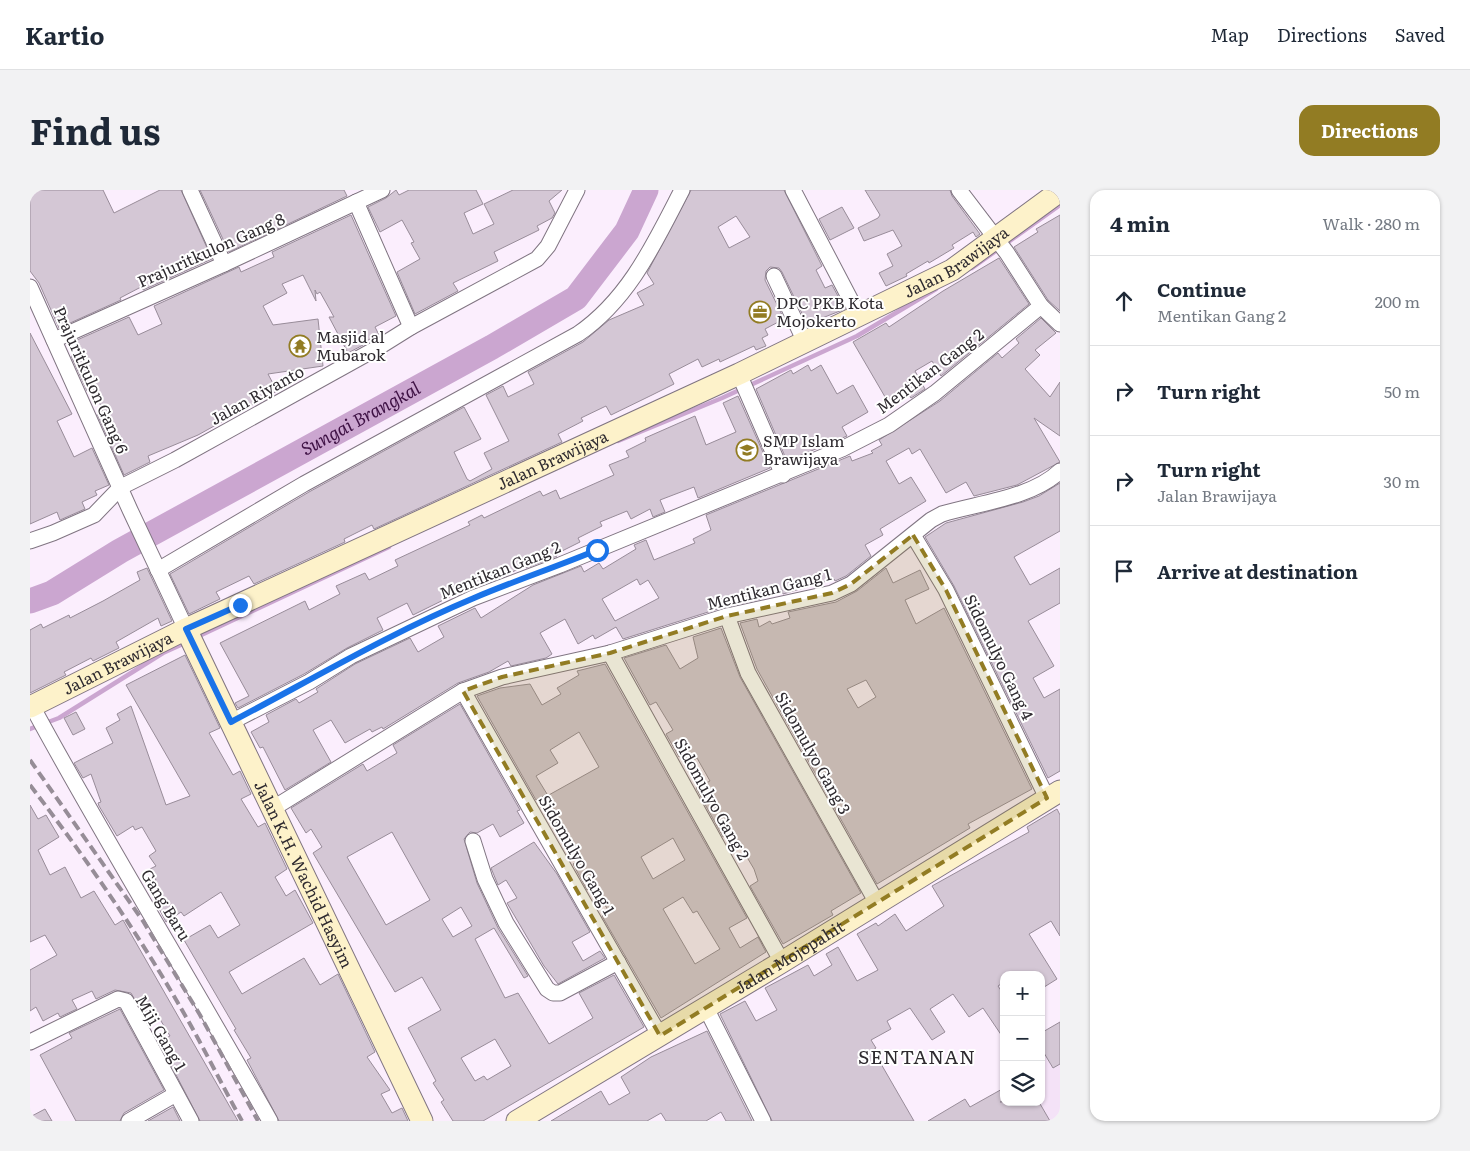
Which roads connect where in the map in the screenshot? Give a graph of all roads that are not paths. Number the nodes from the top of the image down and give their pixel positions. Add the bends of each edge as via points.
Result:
1 (190, 190) edge
2 (382, 190) edge
3 (577, 190) edge
4 (682, 190) edge
5 (793, 190) edge
6 (959, 190) edge
7 (1051, 193) edge
8 (356, 202) junction
9 (1001, 245) junction
10 (224, 264) junction
11 (774, 276) dead end
12 (30, 287) edge
13 (1041, 306) junction
14 (859, 316) junction
15 (1060, 324) edge
16 (411, 327) junction
17 (54, 340) junction
18 (805, 342) junction
19 (744, 385) junction
20 (1060, 472) edge
21 (783, 475) junction
22 (121, 487) junction
23 (912, 535) junction
24 (30, 541) edge
25 (156, 565) junction
26 (727, 616) junction
27 (186, 629) junction
28 (610, 653) junction
29 (463, 691) junction
30 (34, 711) edge
31 (231, 722) junction
32 (1054, 794) edge
33 (272, 809) junction
34 (473, 840) dead end
35 (877, 903) junction
36 (618, 962) junction
37 (782, 962) junction
38 (706, 1008) junction
39 (660, 1036) junction
40 (30, 1042) edge
41 (176, 1094) junction
42 (129, 1121) edge
43 (191, 1121) edge
44 (270, 1121) edge
45 (422, 1121) edge
46 (517, 1121) edge
47 (763, 1121) edge

1 - 10 street
2 - 8 street, Prajuritkulon Gang 8
3 - 16 street, Jalan Riyanto via 548,246 537,259
4 - 25 street via 651,250 613,305 578,334
5 - 14 street
6 - 9 street
7 - 9 main road, Jalan Brawijaya
8 - 10 street, Prajuritkulon Gang 8
8 - 16 street
9 - 13 street
9 - 14 main road, Jalan Brawijaya
10 - 17 street, Prajuritkulon Gang 8
11 - 18 street
12 - 17 street, Prajuritkulon Gang 6
13 - 15 street
13 - 21 street, Mentikan Gang 2 via 935,393 889,425
14 - 18 main road, Jalan Brawijaya
16 - 22 street, Jalan Riyanto via 192,451
17 - 22 street, Prajuritkulon Gang 6
18 - 19 main road, Jalan Brawijaya
19 - 21 street
19 - 27 main road, Jalan Brawijaya
20 - 23 street, Mentikan Gang 1 via 1026,492 942,514
21 - 31 street, Mentikan Gang 2 via 473,598 351,656
22 - 24 street, Jalan Riyanto via 94,515
22 - 25 street, Prajuritkulon Gang 6
23 - 26 street, Mentikan Gang 1 via 851,584 832,594
23 - 32 street, Sidomulyo Gang 4 via 946,590
25 - 27 street, Prajuritkulon Gang 6
26 - 28 street, Mentikan Gang 1
26 - 35 street, Sidomulyo Gang 3 via 748,673
27 - 30 main road, Jalan Brawijaya
27 - 31 main road, Jalan K.H. Wachid Hasyim
28 - 29 street, Mentikan Gang 1 via 502,677
28 - 37 street, Sidomulyo Gang 2
29 - 33 street, Mentikan Gang 1
29 - 36 street, Sidomulyo Gang 1
30 - 44 street, Gang Baru
31 - 33 main road, Jalan K.H. Wachid Hasyim
32 - 35 main road, Jalan Mojopahit
33 - 45 main road, Jalan K.H. Wachid Hasyim
34 - 36 street via 484,879 506,923 553,993 560,993
35 - 37 main road, Jalan Mojopahit
36 - 39 street, Sidomulyo Gang 1
37 - 38 main road, Jalan Mojopahit
38 - 39 main road, Jalan Mojopahit
38 - 47 street
39 - 46 main road, Jalan Mojopahit
40 - 41 street, Miji Gang 1 via 118,999 126,1001
41 - 42 street
41 - 43 street, Miji Gang 1

